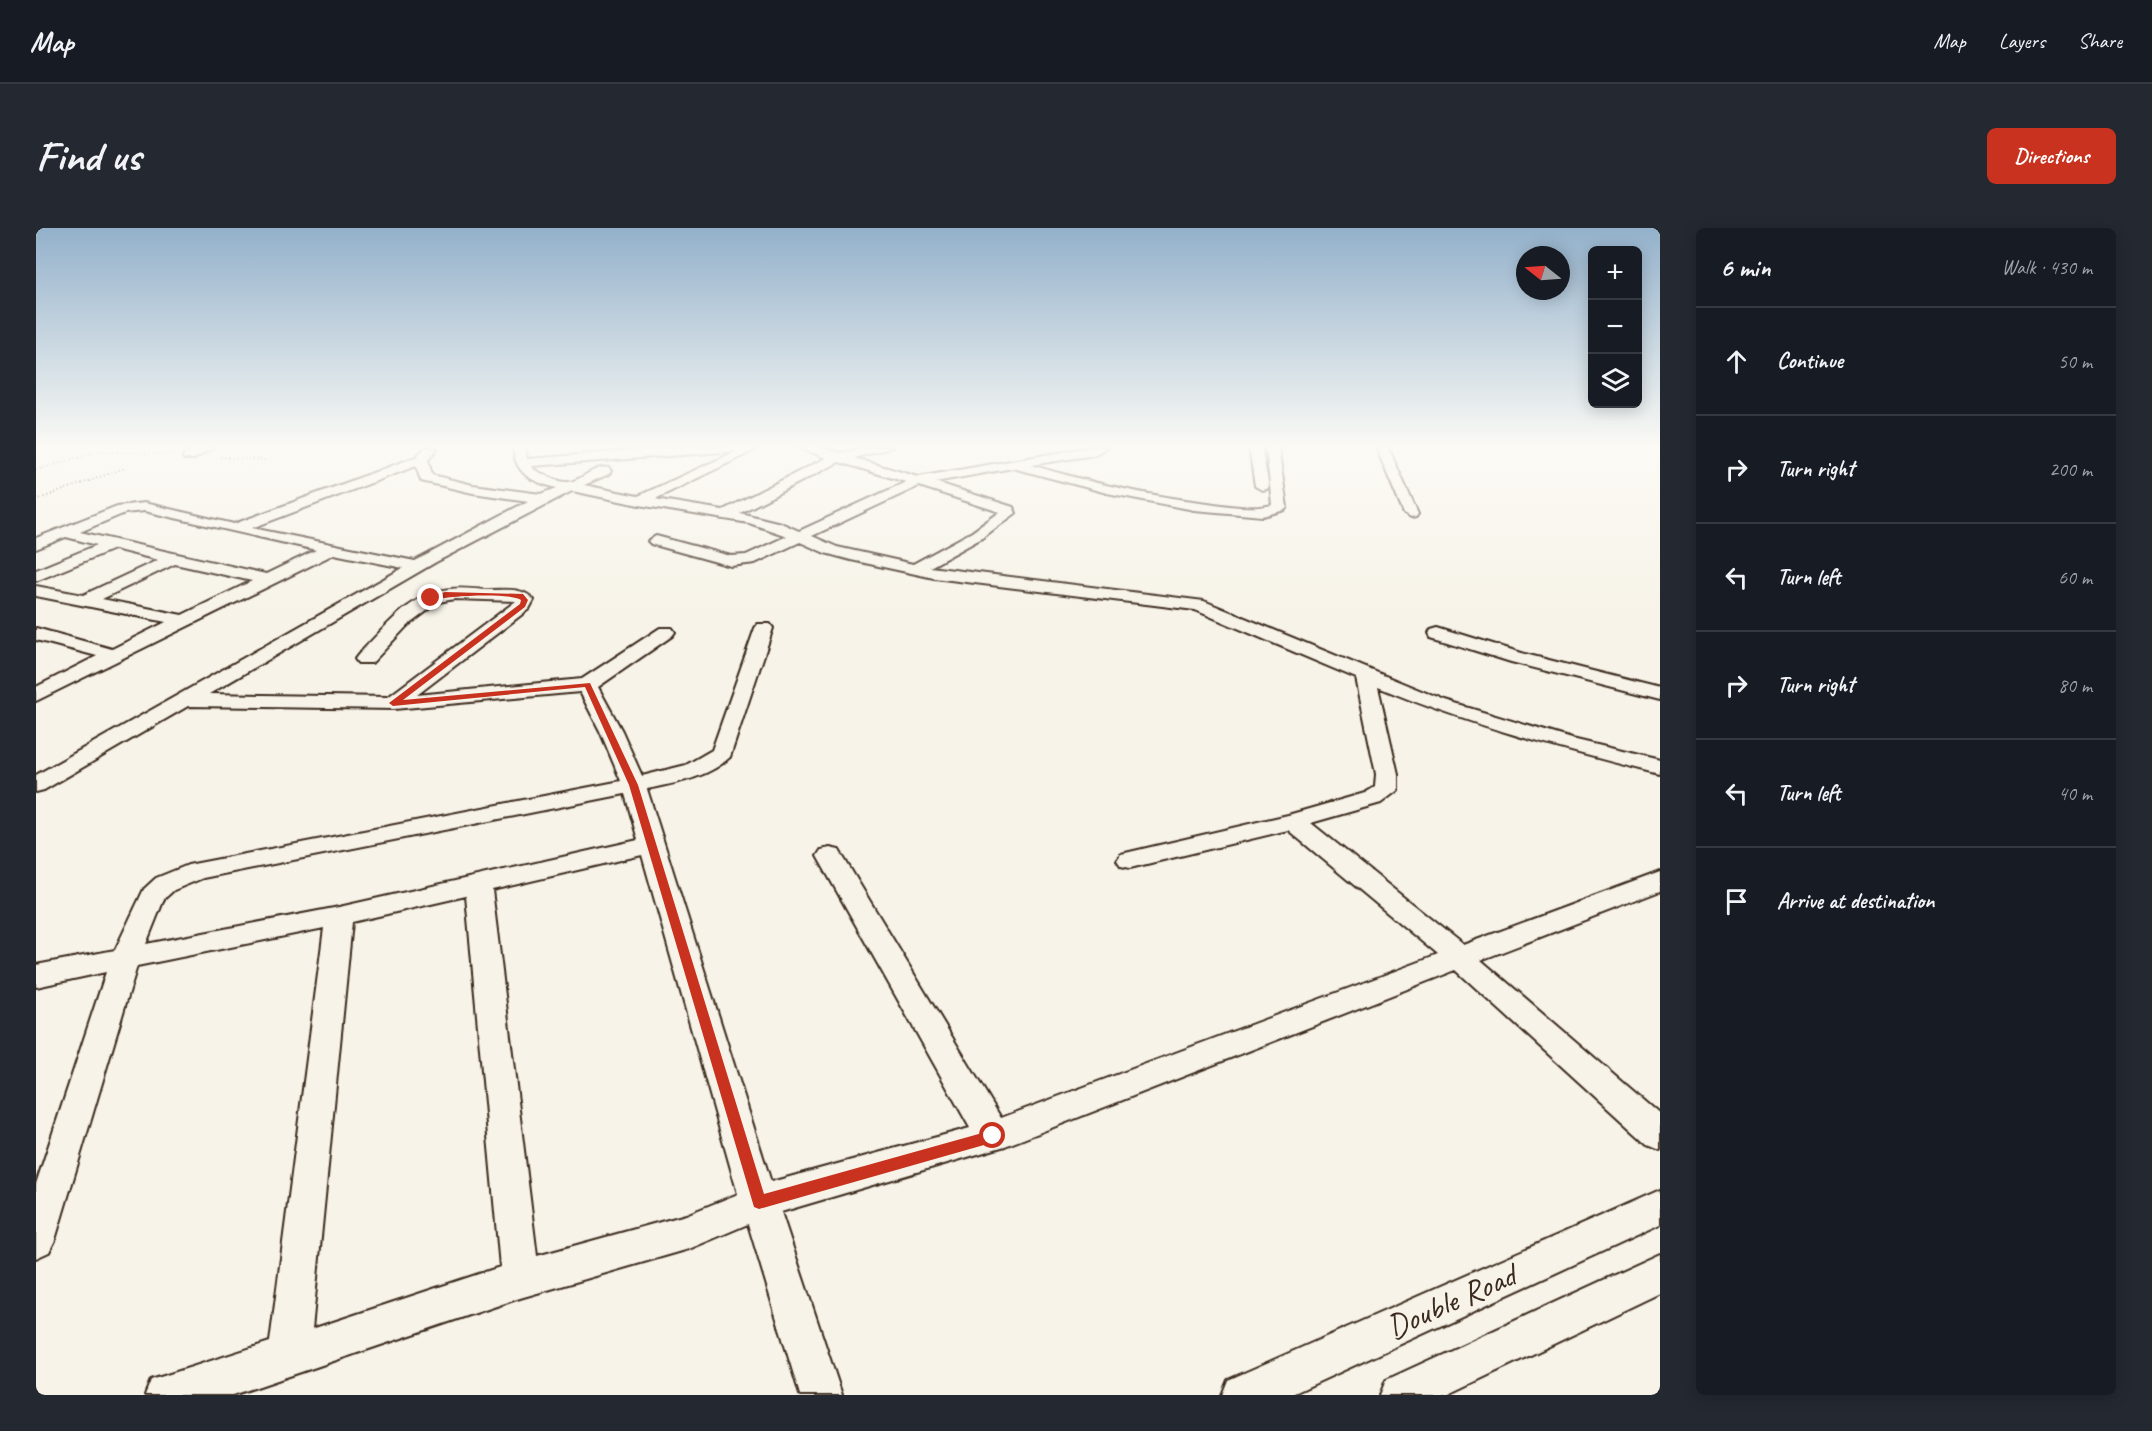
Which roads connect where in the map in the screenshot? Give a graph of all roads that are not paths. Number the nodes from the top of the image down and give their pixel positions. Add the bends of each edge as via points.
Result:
1 (309, 501) edge
2 (538, 501) edge
3 (642, 501) edge
4 (751, 501) edge
5 (876, 501) edge
6 (984, 501) edge
7 (1174, 501) edge
8 (1261, 501) edge
9 (1279, 501) edge
10 (1406, 501) edge
11 (1250, 511) junction
12 (727, 514) junction
13 (1411, 514) dead end
14 (235, 529) junction
15 (67, 532) junction
16 (802, 537) junction
17 (656, 541) dead end
18 (36, 544) edge
19 (113, 544) junction
20 (332, 549) junction
21 (173, 559) junction
22 (418, 566) junction
23 (915, 569) junction
24 (36, 576) edge
25 (270, 580) junction
26 (36, 591) edge
27 (85, 602) junction
28 (186, 621) junction
29 (764, 628) dead end
30 (666, 632) dead end
31 (1438, 633) dead end
32 (36, 634) edge
33 (114, 655) junction
34 (365, 659) dead end
35 (1366, 676) junction
36 (587, 685) junction
37 (1660, 694) edge
38 (36, 695) edge
39 (183, 700) junction
40 (393, 703) junction
41 (1660, 767) edge
42 (36, 784) edge
43 (634, 785) junction
44 (1293, 820) junction
45 (652, 845) junction
46 (830, 856) dead end
47 (1130, 860) dead end
48 (1660, 881) edge
49 (478, 884) junction
50 (339, 916) junction
51 (1459, 957) junction
52 (125, 959) junction
53 (36, 976) edge
54 (1660, 1135) edge
55 (993, 1136) junction
56 (44, 1194) edge
57 (759, 1202) junction
58 (1660, 1207) edge
59 (36, 1240) edge
60 (1660, 1273) edge
61 (520, 1279) junction
62 (289, 1357) junction
63 (165, 1395) edge
64 (821, 1395) edge
65 (1243, 1395) edge
66 (1401, 1395) edge

1 - 14 street
2 - 22 street
3 - 12 street
4 - 12 street
5 - 16 street
6 - 23 street via 1009,513 978,535
7 - 11 street
8 - 11 street
9 - 11 street via 1280,507 1269,512
10 - 13 street
12 - 16 street via 777,526
14 - 15 street via 133,506
14 - 20 street
15 - 18 street
15 - 19 street
16 - 17 street via 740,562
16 - 23 street via 840,552
19 - 21 street
19 - 24 street
20 - 22 street
20 - 25 street
21 - 25 street
21 - 27 street
22 - 39 street
23 - 35 street via 1198,605
25 - 28 street
26 - 27 street
27 - 28 street
28 - 33 street
29 - 43 street via 716,760 704,767
30 - 36 street
31 - 37 street
32 - 33 street
33 - 38 street
34 - 40 street via 431,598 445,594 498,595 521,596 525,600
35 - 41 street via 1439,705 1565,744
35 - 44 street via 1387,774 1386,790 1373,798
36 - 40 street
36 - 43 street
39 - 40 street
39 - 42 street
43 - 45 street
43 - 52 street via 197,871 165,884 153,895
44 - 47 street
44 - 51 street
45 - 49 street
45 - 57 street
46 - 55 street
48 - 51 street
49 - 50 street
49 - 61 street
50 - 52 street
50 - 62 street
51 - 54 street
51 - 55 street
52 - 53 street
52 - 56 street
55 - 57 street
56 - 59 street
57 - 61 street via 689,1232
57 - 64 street
58 - 65 street, Double Road
60 - 66 street, Double Road
61 - 62 street
62 - 63 street

